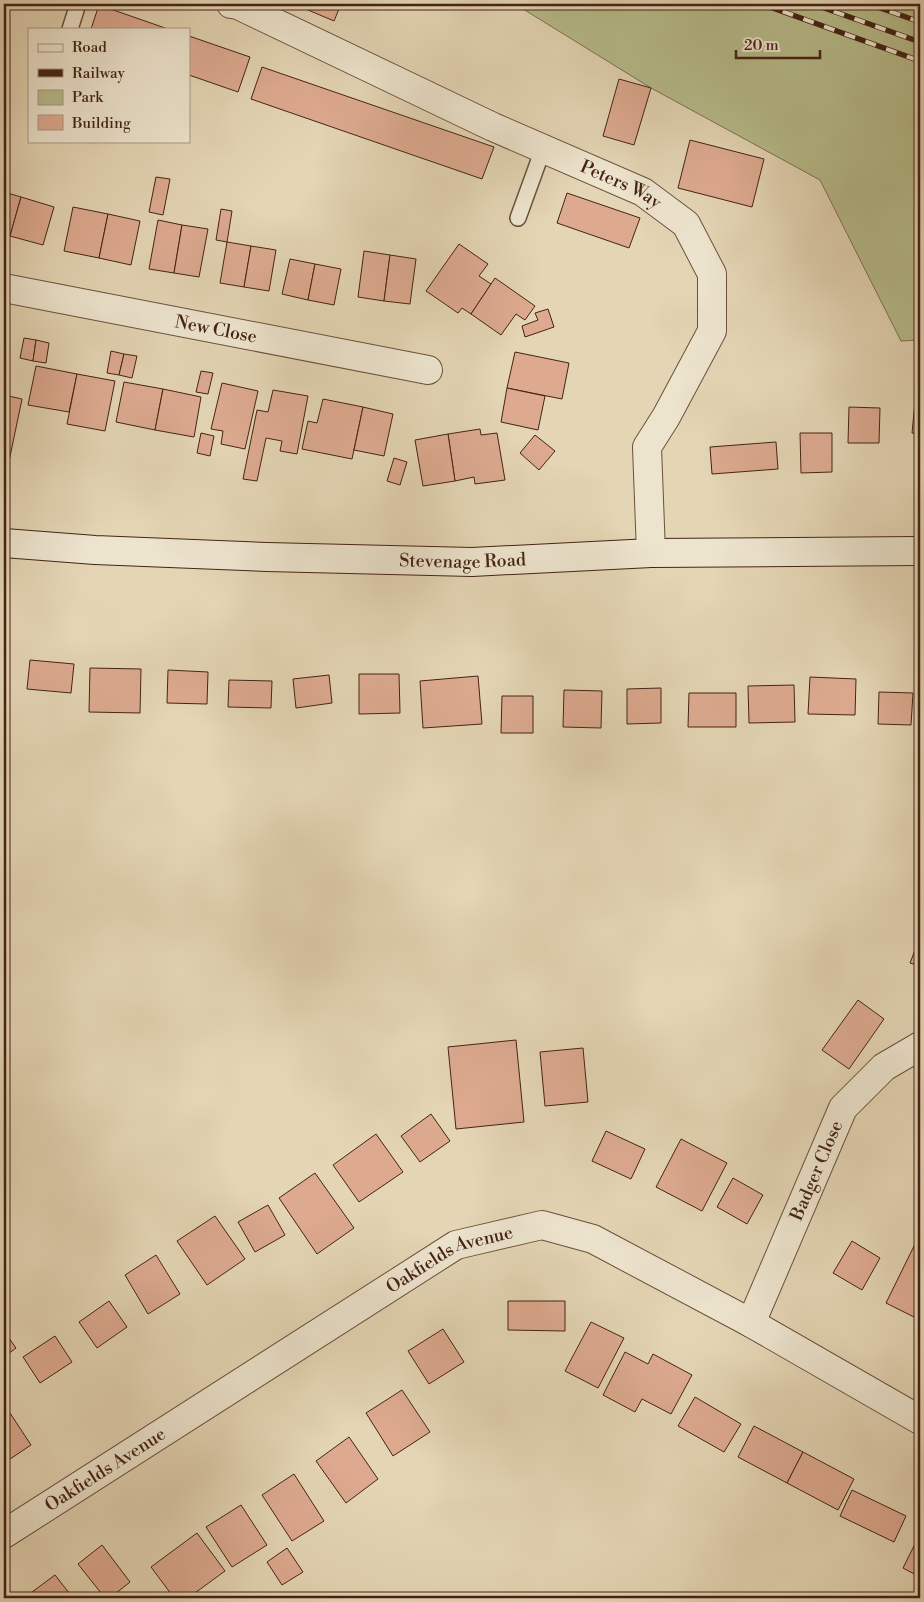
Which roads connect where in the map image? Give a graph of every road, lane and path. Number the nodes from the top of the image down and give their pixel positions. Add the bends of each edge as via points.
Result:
1 (78, 4) edge
2 (231, 4) edge
3 (70, 28) edge
4 (543, 149) junction
5 (518, 218) dead end
6 (4, 288) edge
7 (428, 370) dead end
8 (4, 544) edge
9 (920, 551) edge
10 (651, 553) junction
11 (920, 1046) edge
12 (751, 1323) junction
13 (920, 1420) edge
14 (4, 1534) edge

1 - 3 lane
2 - 4 street, Peters Way
4 - 5 lane
4 - 10 street, Peters Way via 643,192 657,202 686,224 712,274 712,331 647,447
6 - 7 street, New Close
8 - 10 street, Stevenage Road via 267,557 472,562
9 - 10 street, Stevenage Road
11 - 12 street, Badger Close via 884,1067 843,1108
12 - 13 street, Oakfields Avenue
12 - 14 street, Oakfields Avenue via 593,1239 550,1227 542,1225 456,1245

